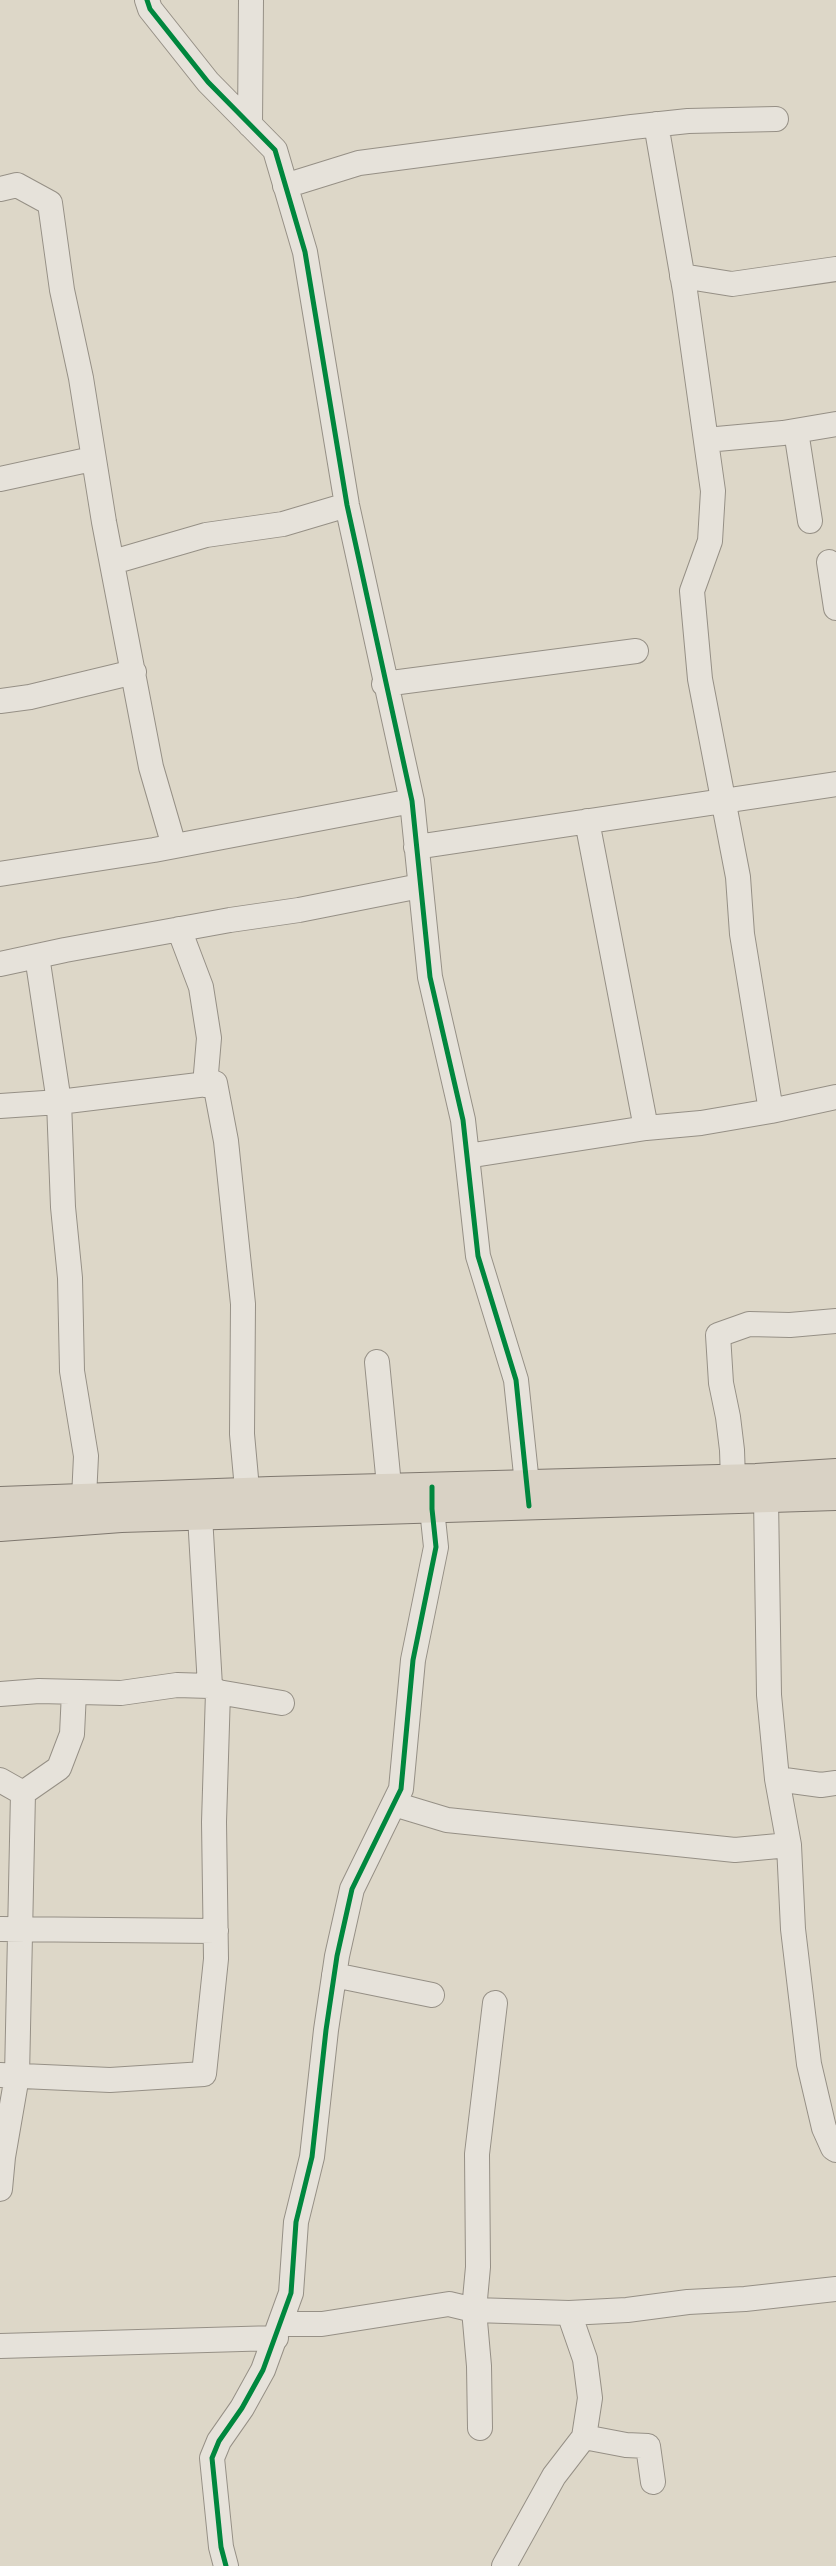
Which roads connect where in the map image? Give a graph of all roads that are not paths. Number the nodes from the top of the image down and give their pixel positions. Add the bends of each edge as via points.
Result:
1 (147, 0) edge
2 (251, 0) edge
3 (776, 118) dead end
4 (656, 124) junction
5 (250, 125) junction
6 (285, 186) junction
7 (0, 189) edge
8 (836, 269) edge
9 (682, 276) junction
10 (836, 424) edge
11 (796, 431) junction
12 (706, 440) junction
13 (92, 459) junction
14 (0, 479) edge
15 (348, 505) junction
16 (810, 520) dead end
17 (113, 562) junction
18 (830, 562) dead end
19 (836, 608) edge
20 (636, 651) dead end
21 (134, 672) junction
22 (384, 684) junction
23 (0, 701) edge
24 (836, 784) edge
25 (723, 800) junction
26 (412, 801) junction
27 (587, 821) junction
28 (174, 846) junction
29 (416, 846) junction
30 (0, 874) edge
31 (420, 886) junction
32 (179, 929) junction
33 (37, 956) junction
34 (0, 964) edge
35 (205, 1085) junction
36 (836, 1097) edge
37 (59, 1102) junction
38 (0, 1106) edge
39 (771, 1111) junction
40 (646, 1128) junction
41 (467, 1156) junction
42 (836, 1322) edge
43 (376, 1362) dead end
44 (836, 1473) edge
45 (733, 1479) junction
46 (528, 1495) junction
47 (836, 1496) edge
48 (84, 1498) junction
49 (432, 1498) junction
50 (766, 1498) junction
51 (390, 1499) junction
52 (0, 1502) edge
53 (248, 1503) junction
54 (200, 1516) junction
55 (0, 1527) edge
56 (214, 1689) junction
57 (74, 1692) junction
58 (0, 1694) edge
59 (282, 1703) dead end
60 (777, 1779) junction
61 (0, 1780) edge
62 (836, 1783) edge
63 (23, 1793) junction
64 (394, 1804) junction
65 (788, 1845) junction
66 (10, 1929) edge
67 (216, 1931) junction
68 (334, 1975) junction
69 (432, 1995) dead end
70 (495, 2003) dead end
71 (8, 2075) edge
72 (836, 2150) edge
73 (0, 2189) edge
74 (836, 2289) edge
75 (474, 2310) junction
76 (569, 2313) junction
77 (278, 2331) junction
78 (0, 2346) edge
79 (480, 2428) dead end
80 (584, 2437) junction
81 (653, 2482) dead end
82 (226, 2566) edge
83 (504, 2566) edge

1 - 5 street via 150,9 208,82
2 - 5 street
3 - 4 street
4 - 6 street via 358,163
4 - 9 street
5 - 6 street via 275,150
6 - 15 street via 305,252
7 - 13 street via 18,185 50,203
8 - 9 street via 732,284
9 - 12 street
10 - 11 street
11 - 12 street
11 - 16 street
12 - 25 street via 713,491 710,541 692,591 700,679
13 - 14 street
13 - 17 street
15 - 17 street via 283,524 206,535
15 - 22 street
17 - 21 street
18 - 19 street
20 - 22 street
21 - 23 street
21 - 28 street via 151,767
22 - 26 street
24 - 25 street
25 - 27 street
25 - 39 street via 738,877 742,934
26 - 28 street
26 - 29 street
27 - 29 street
27 - 40 street
28 - 30 street
29 - 31 street
31 - 32 street
31 - 41 street via 430,977 463,1120
32 - 33 street
32 - 35 street via 201,988 209,1038
33 - 34 street
33 - 37 street
35 - 37 street
35 - 53 street via 214,1084 226,1141 243,1304 242,1434
36 - 39 street
37 - 38 street
37 - 48 street via 72,1371 86,1456
39 - 40 street
40 - 41 street
41 - 46 street via 478,1256 516,1380
42 - 45 street via 750,1324 718,1335
43 - 51 street
44 - 45 highway
45 - 46 highway
46 - 49 highway
46 - 50 highway
47 - 50 highway
48 - 52 highway
48 - 53 highway
49 - 51 highway
49 - 64 street via 436,1547 413,1660 401,1789
50 - 60 street via 769,1695
51 - 53 highway
53 - 54 highway
54 - 55 highway
54 - 56 street
56 - 57 street via 177,1685 121,1693
56 - 59 street
56 - 67 street
57 - 58 street
57 - 63 street via 72,1734 59,1768
60 - 62 street via 821,1786
60 - 65 street
61 - 63 street
63 - 66 street
64 - 65 street via 447,1820 736,1850
64 - 68 street via 352,1889
65 - 72 street via 793,1929 809,2064 824,2128
66 - 67 street
66 - 71 street
67 - 71 street via 204,2074 110,2080
68 - 69 street
68 - 77 street via 312,2157 296,2222 291,2293
70 - 75 street via 477,2154 478,2259
71 - 73 street
74 - 76 street
75 - 76 street
75 - 77 street via 449,2304
75 - 79 street
76 - 80 street via 584,2359 590,2398
77 - 78 street
77 - 82 street via 263,2370 212,2458 220,2547
80 - 81 street via 648,2446
80 - 83 street via 554,2476

